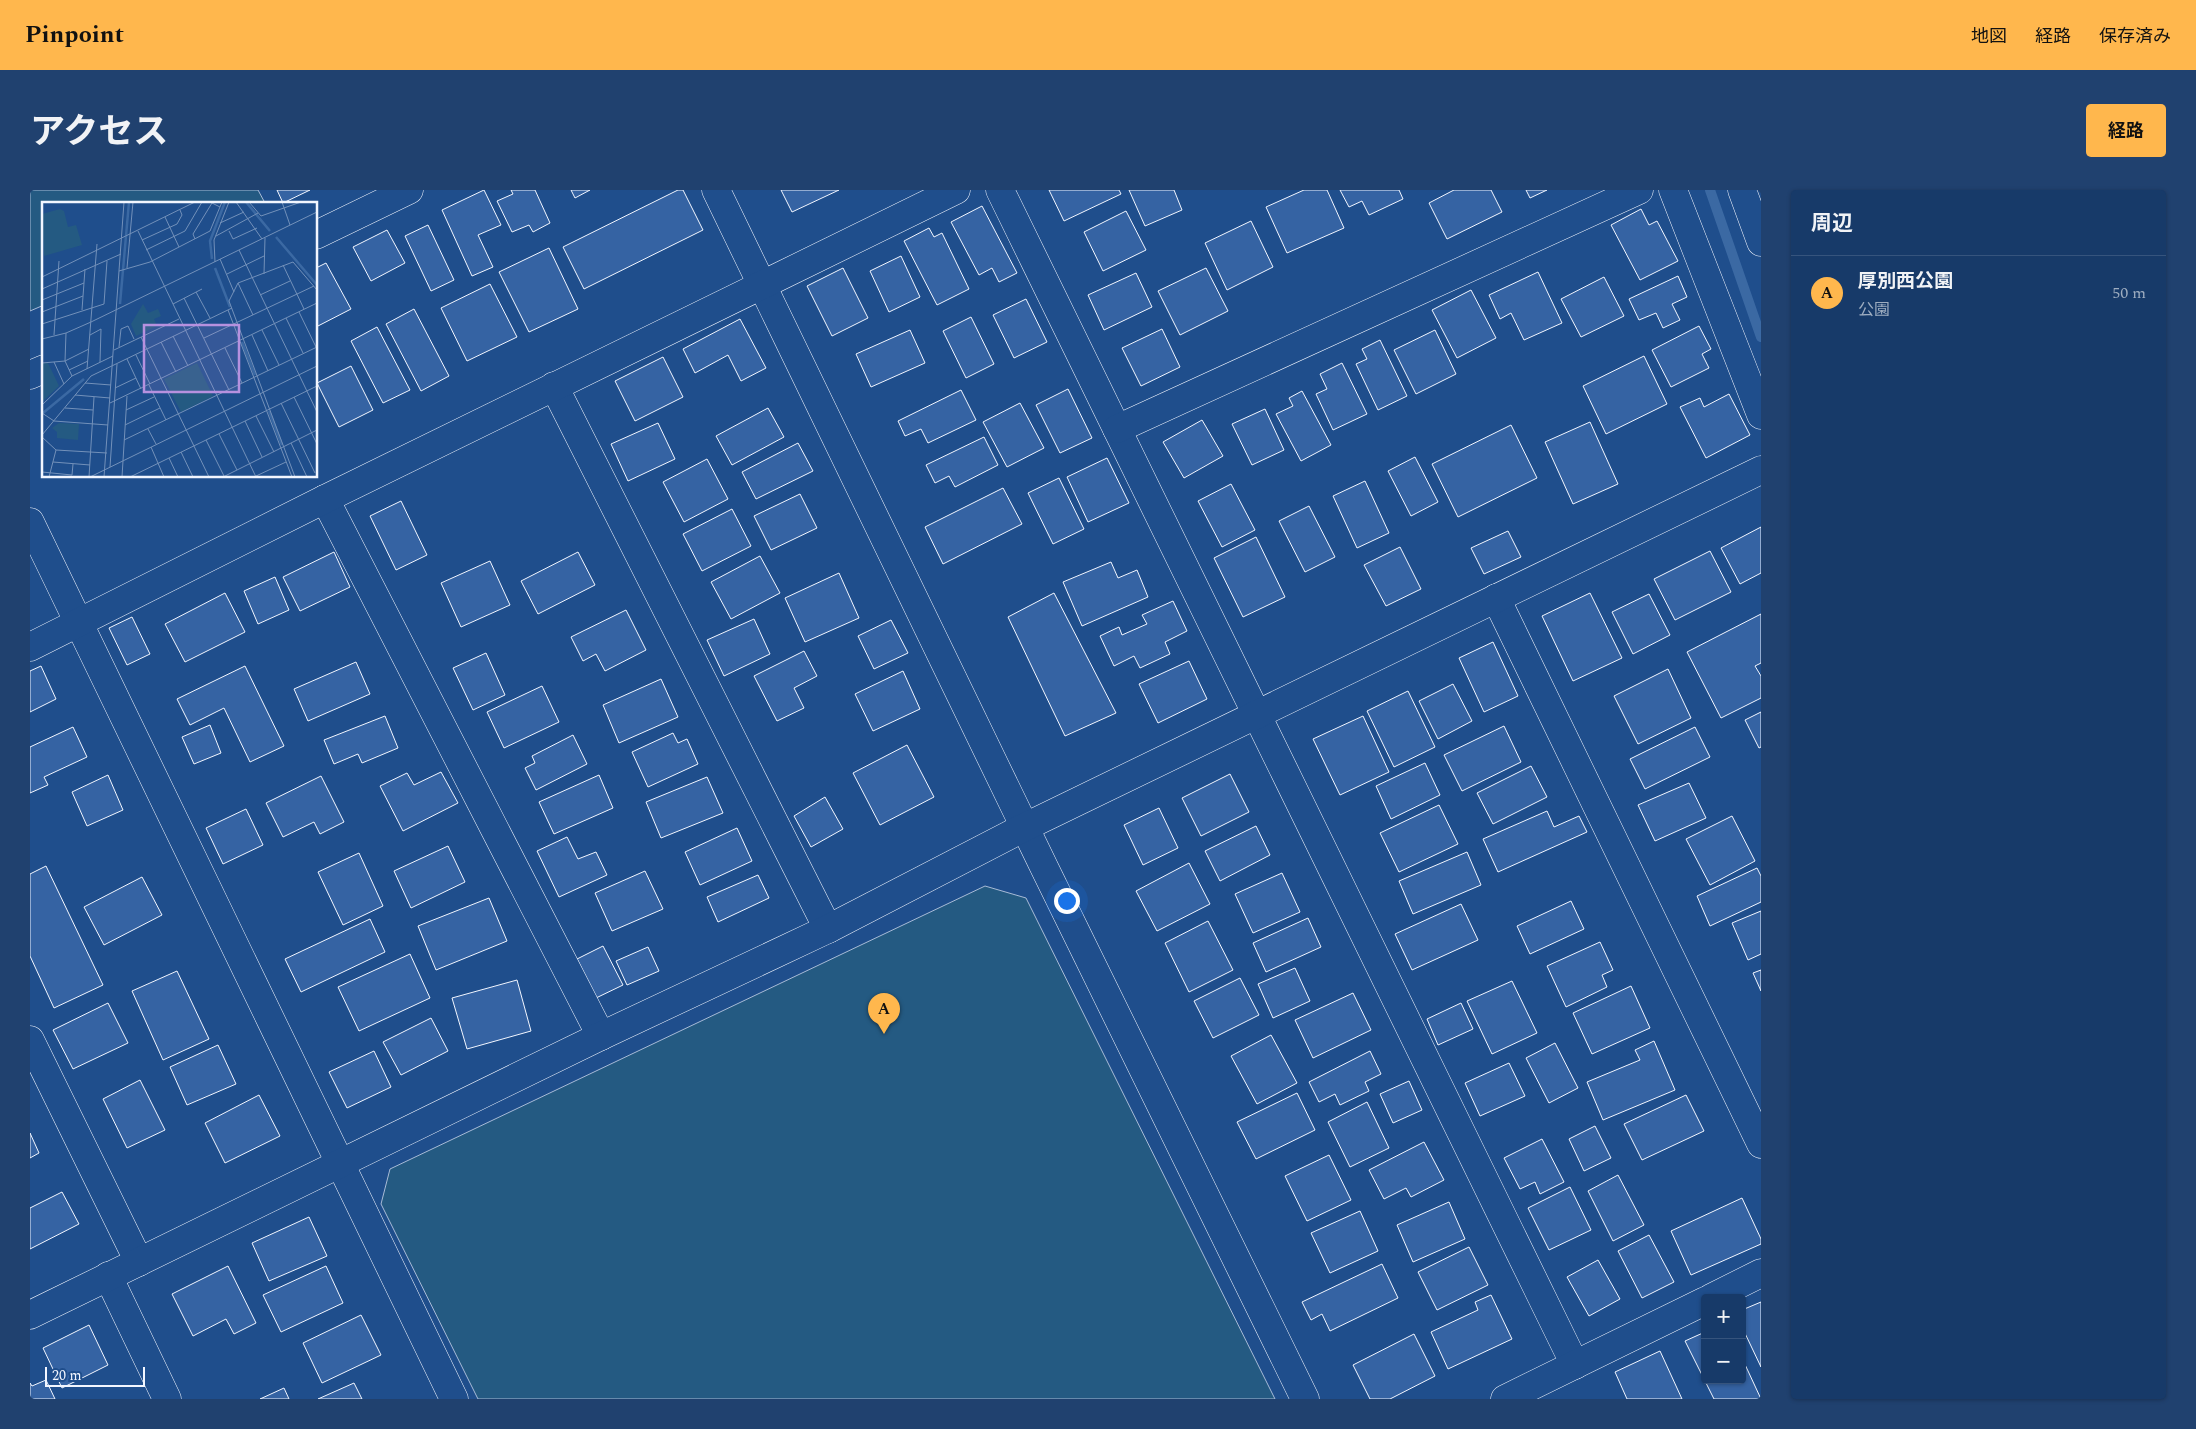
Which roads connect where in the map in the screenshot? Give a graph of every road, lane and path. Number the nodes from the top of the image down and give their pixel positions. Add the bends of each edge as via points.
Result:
1 (409, 190) edge
2 (716, 190) edge
3 (956, 190) edge
4 (1000, 190) edge
5 (1639, 190) edge
6 (1673, 190) edge
7 (1742, 190) edge
8 (318, 234) edge
9 (1761, 242) edge
10 (762, 285) junction
11 (42, 369) edge
12 (30, 375) edge
13 (554, 386) junction
14 (1761, 415) edge
15 (1117, 429) junction
16 (1761, 470) edge
17 (325, 499) junction
18 (30, 522) edge
19 (1496, 598) junction
20 (77, 623) junction
21 (30, 647) edge
22 (1257, 715) junction
23 (1024, 827) junction
24 (828, 929) junction
25 (601, 1036) junction
26 (30, 1040) edge
27 (1761, 1144) edge
28 (342, 1163) junction
29 (139, 1262) junction
30 (1761, 1273) edge
31 (108, 1276) junction
32 (1719, 1294) edge
33 (1701, 1303) edge
34 (30, 1314) edge
35 (1575, 1365) junction
36 (167, 1399) edge
37 (454, 1399) edge
38 (1306, 1399) edge
39 (1505, 1399) edge

1 - 8 street
2 - 10 street
3 - 10 street
4 - 15 street
5 - 15 street
6 - 14 street
7 - 9 street
10 - 13 street
10 - 23 street
11 - 12 street
13 - 17 street
13 - 24 street
15 - 22 street
16 - 19 street
17 - 20 street
17 - 25 street
18 - 20 street
19 - 22 street
19 - 27 street
20 - 21 street
20 - 28 street
22 - 23 street
22 - 35 street
23 - 24 street
23 - 38 street
24 - 25 street
25 - 28 street
26 - 29 street
28 - 29 street
28 - 37 street
29 - 31 street
30 - 32 street
31 - 34 street
31 - 36 street
33 - 35 street
35 - 39 street

